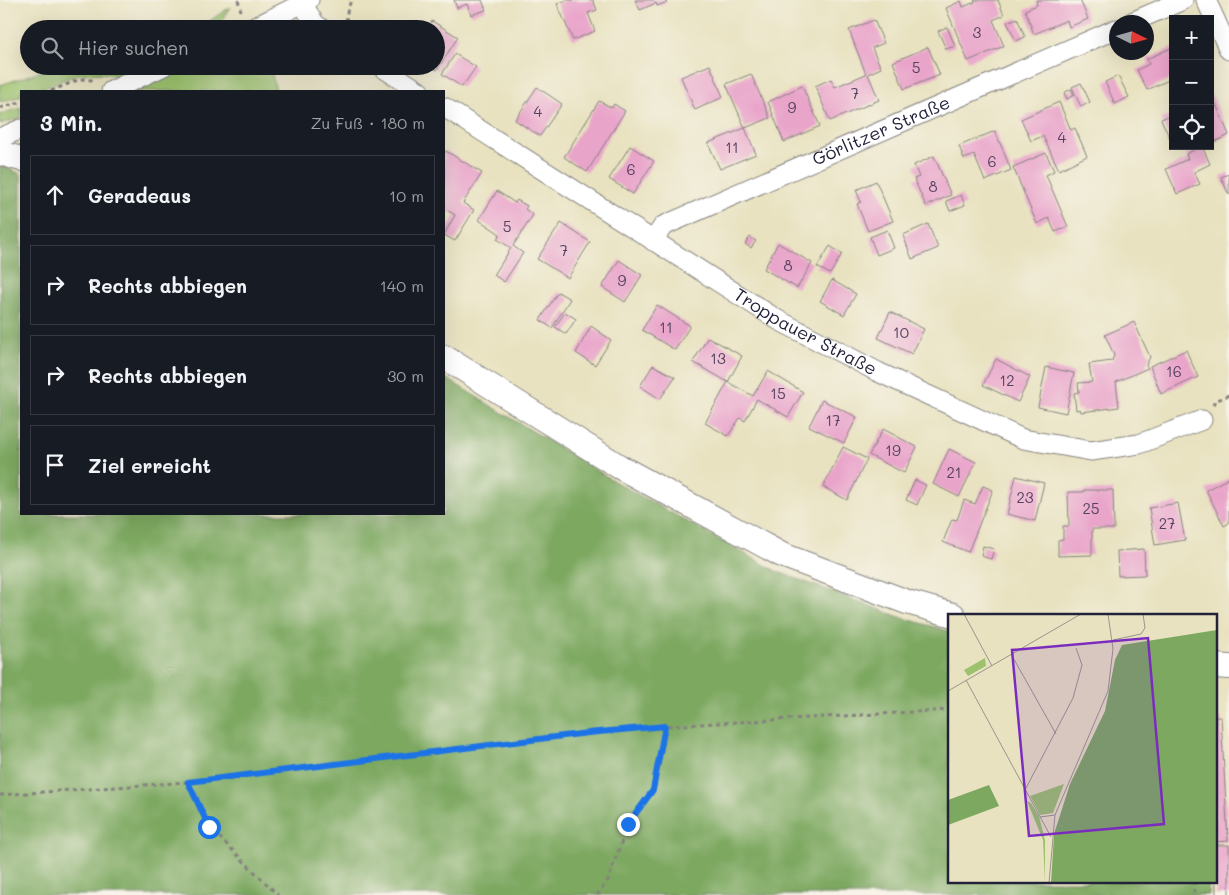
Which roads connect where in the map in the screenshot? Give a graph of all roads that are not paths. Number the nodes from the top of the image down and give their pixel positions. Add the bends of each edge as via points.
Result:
1 (1184, 0) edge
2 (1206, 0) edge
3 (305, 2) edge
4 (1149, 15) edge
5 (270, 20) edge
6 (313, 20) edge
7 (1109, 32) edge
8 (1229, 50) edge
9 (147, 75) edge
10 (394, 75) edge
11 (118, 90) edge
12 (418, 90) edge
13 (445, 108) edge
14 (20, 129) edge
15 (0, 138) edge
16 (0, 153) edge
17 (20, 159) edge
18 (653, 241) junction
19 (445, 357) edge
20 (1202, 420) dead end
21 (949, 614) edge
22 (1216, 666) edge
23 (1229, 667) edge

1 - 4 street
2 - 8 street
3 - 5 street
3 - 6 street
7 - 18 street, Görlitzer Straße via 663,226
9 - 11 street
10 - 12 street
13 - 18 street, Troppauer Straße
14 - 15 street
16 - 17 street
18 - 20 street, Troppauer Straße via 778,320 878,372 1023,440 1091,451 1139,444
19 - 21 street via 620,467 782,554 907,602
22 - 23 street

